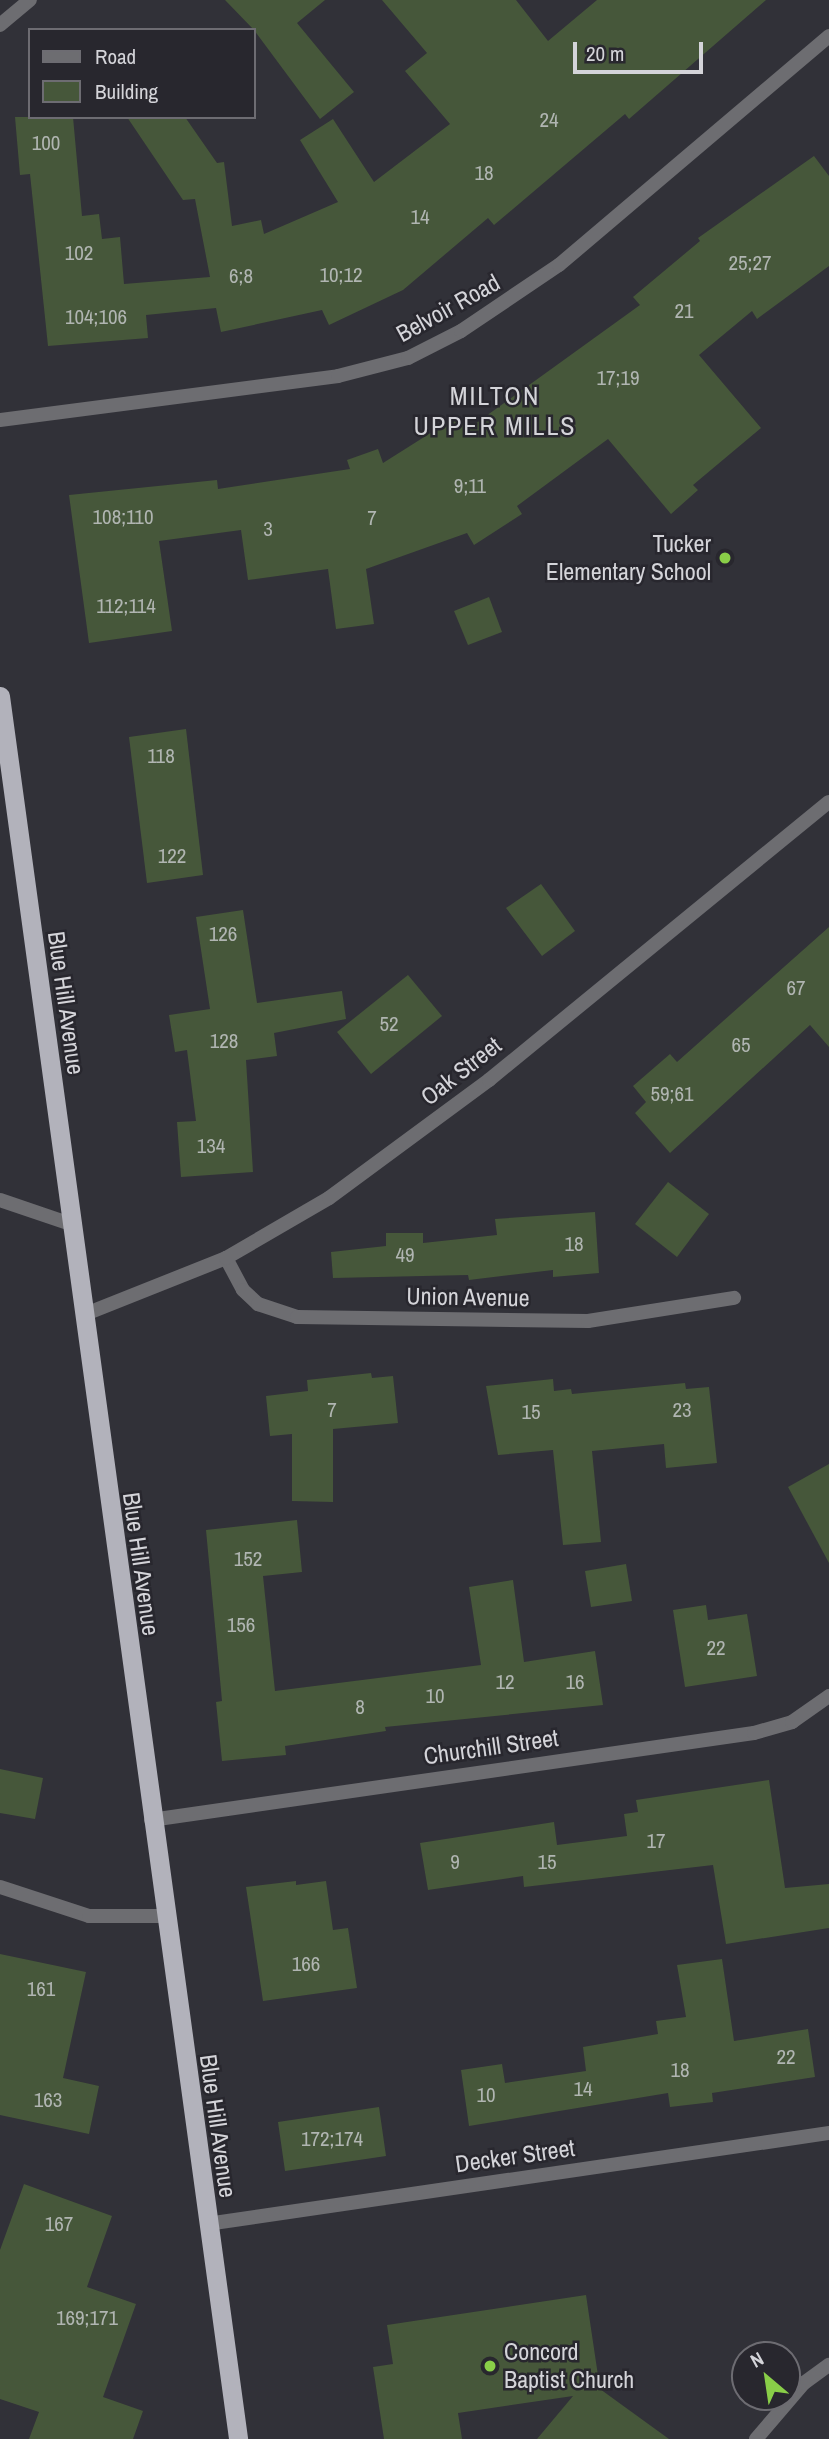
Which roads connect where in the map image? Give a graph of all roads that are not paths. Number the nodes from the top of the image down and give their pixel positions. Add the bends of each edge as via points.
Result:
1 (30, 0) edge
2 (0, 25) edge
3 (829, 36) edge
4 (0, 420) edge
5 (0, 696) edge
6 (829, 802) edge
7 (0, 1200) edge
8 (71, 1224) junction
9 (226, 1258) junction
10 (734, 1298) dead end
11 (83, 1315) junction
12 (827, 1702) edge
13 (151, 1821) junction
14 (0, 1887) edge
15 (164, 1916) junction
16 (829, 2133) edge
17 (207, 2224) junction
18 (829, 2365) edge
19 (238, 2439) edge
20 (756, 2439) edge

1 - 2 street
3 - 4 street, Belvoir Road via 559,265 461,331 408,358 338,376
5 - 8 highway, Blue Hill Avenue
6 - 9 street, Oak Street via 489,1080 329,1198
7 - 8 street
8 - 11 highway, Blue Hill Avenue
9 - 10 street, Union Avenue via 243,1290 258,1304 297,1317 588,1321
9 - 11 street, Oak Street
11 - 13 highway, Blue Hill Avenue
12 - 13 street, Churchill Street via 792,1722 754,1733
13 - 15 highway, Blue Hill Avenue
14 - 15 street via 89,1916
15 - 17 highway, Blue Hill Avenue
16 - 17 street, Decker Street
17 - 19 highway, Blue Hill Avenue
18 - 20 street via 798,2389

